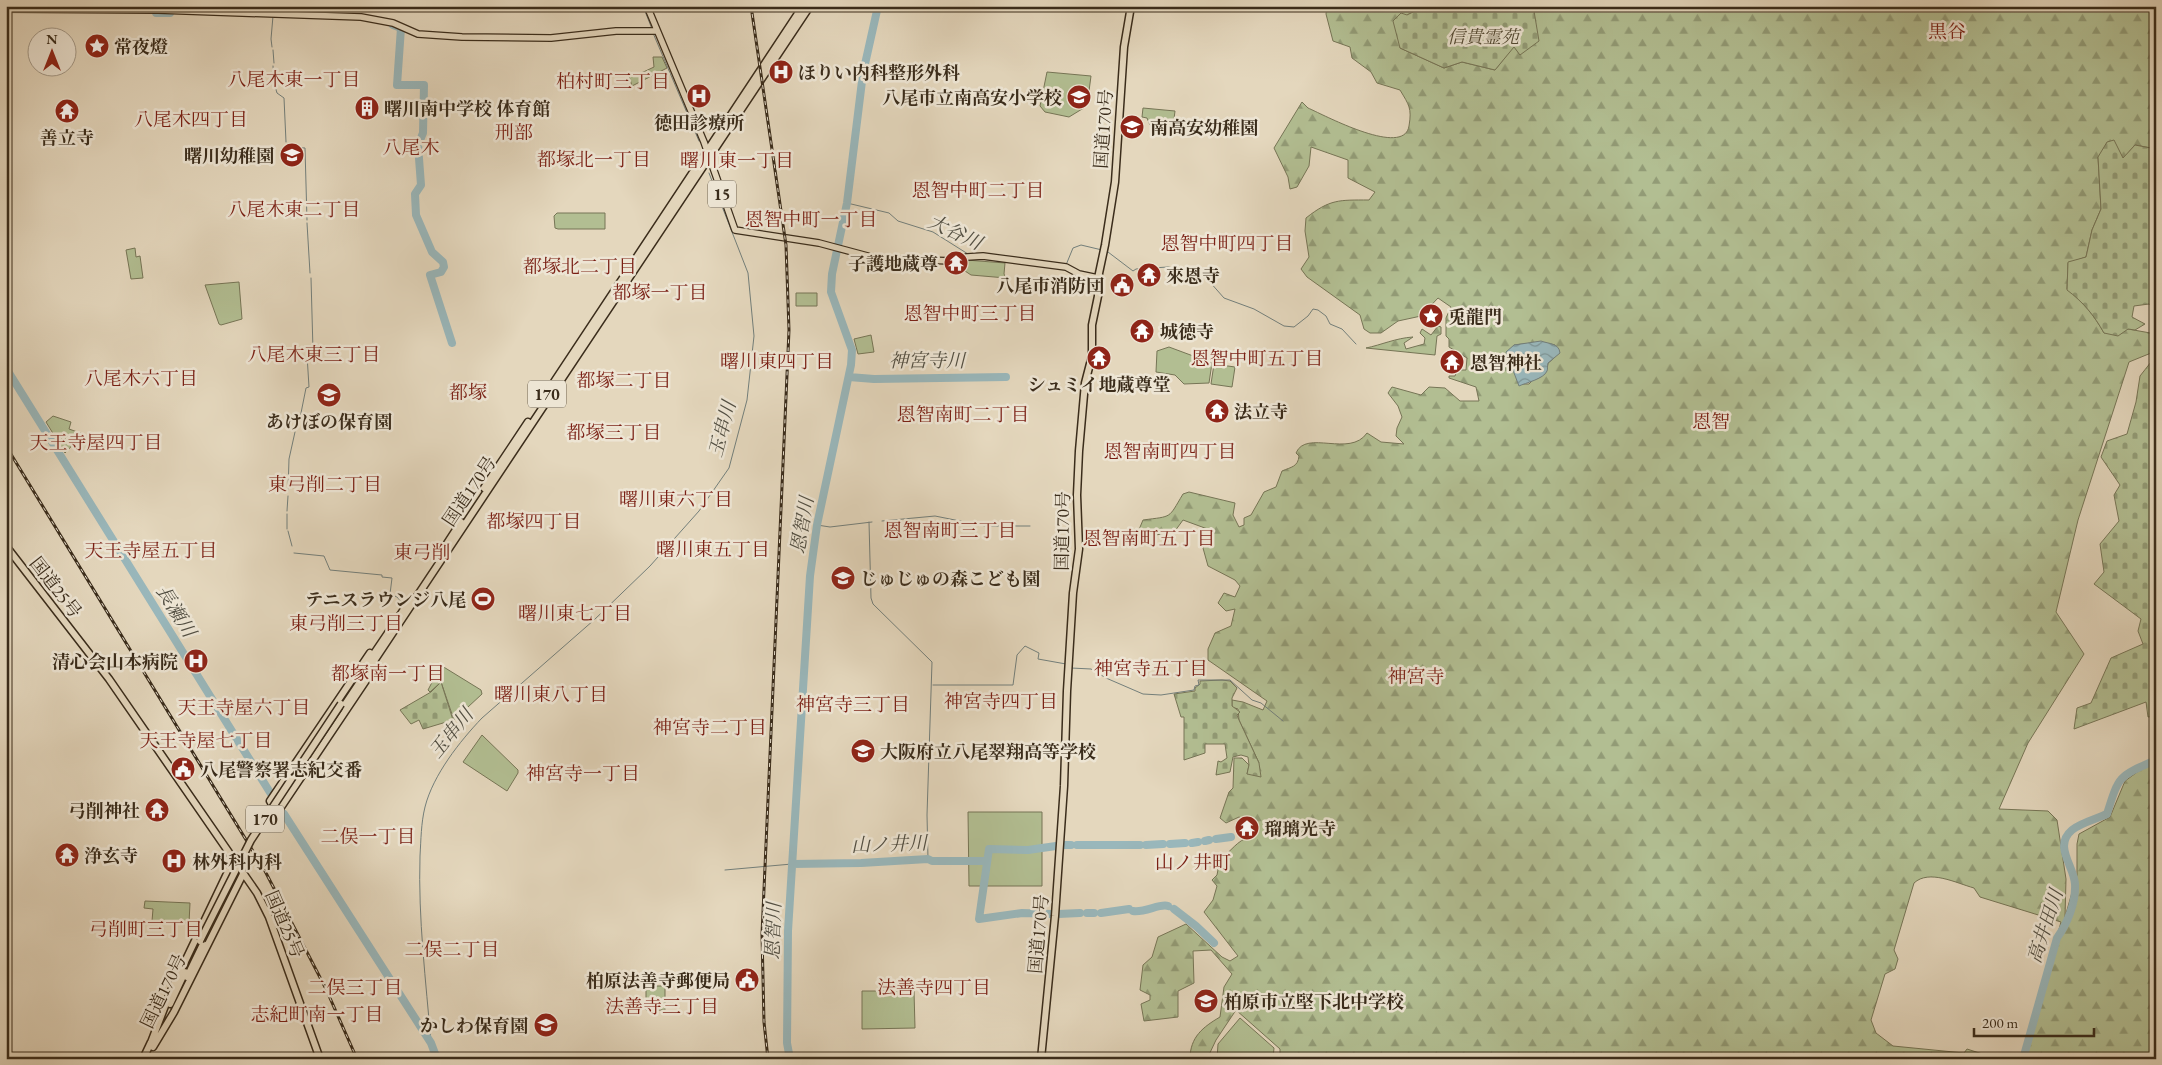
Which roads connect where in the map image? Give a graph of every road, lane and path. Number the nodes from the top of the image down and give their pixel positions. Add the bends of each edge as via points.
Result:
1 (646, 6) edge
2 (803, 6) edge
3 (810, 6) edge
4 (1131, 6) edge
5 (6, 9) edge
6 (656, 31) junction
7 (707, 151) junction
8 (709, 158) junction
9 (1098, 278) junction
10 (6, 546) edge
11 (387, 640) junction
12 (234, 859) junction
13 (244, 874) junction
14 (220, 888) junction
15 (233, 894) junction
16 (151, 1046) junction
17 (143, 1059) edge
18 (148, 1059) edge
19 (320, 1059) edge
20 (1041, 1059) edge

1 - 6 main road, 15
2 - 7 highway, 国道170号 / 170
3 - 8 highway, 国道170号 / 170
4 - 9 highway, 国道170号 via 1124,47 1114,182
5 - 6 main road via 158,10 361,18 394,23 424,35 490,38 559,38 616,31
6 - 7 main road, 15
7 - 8 main road, 15
7 - 11 highway, 国道170号 / 170
8 - 9 main road, 15 via 735,230 820,243 875,258 951,261 991,257 1066,268
8 - 11 highway, 国道170号 / 170
9 - 20 highway, 国道170号 via 1092,356 1079,451 1079,549 1067,683 1055,916
10 - 12 highway, 国道25号 via 109,679
11 - 11 highway via 385,651 365,684 277,813 270,801 372,649
11 - 16 highway, 国道170号 / 170, bridge via 254,842
12 - 13 highway, 国道25号
12 - 14 highway, 170
13 - 15 highway
13 - 19 highway, 国道25号 via 269,917
14 - 15 highway
14 - 16 highway, 170 via 170,993
15 - 16 highway via 174,1012
16 - 17 highway, 国道170号 / 170
16 - 18 highway, 国道170号 / 170

